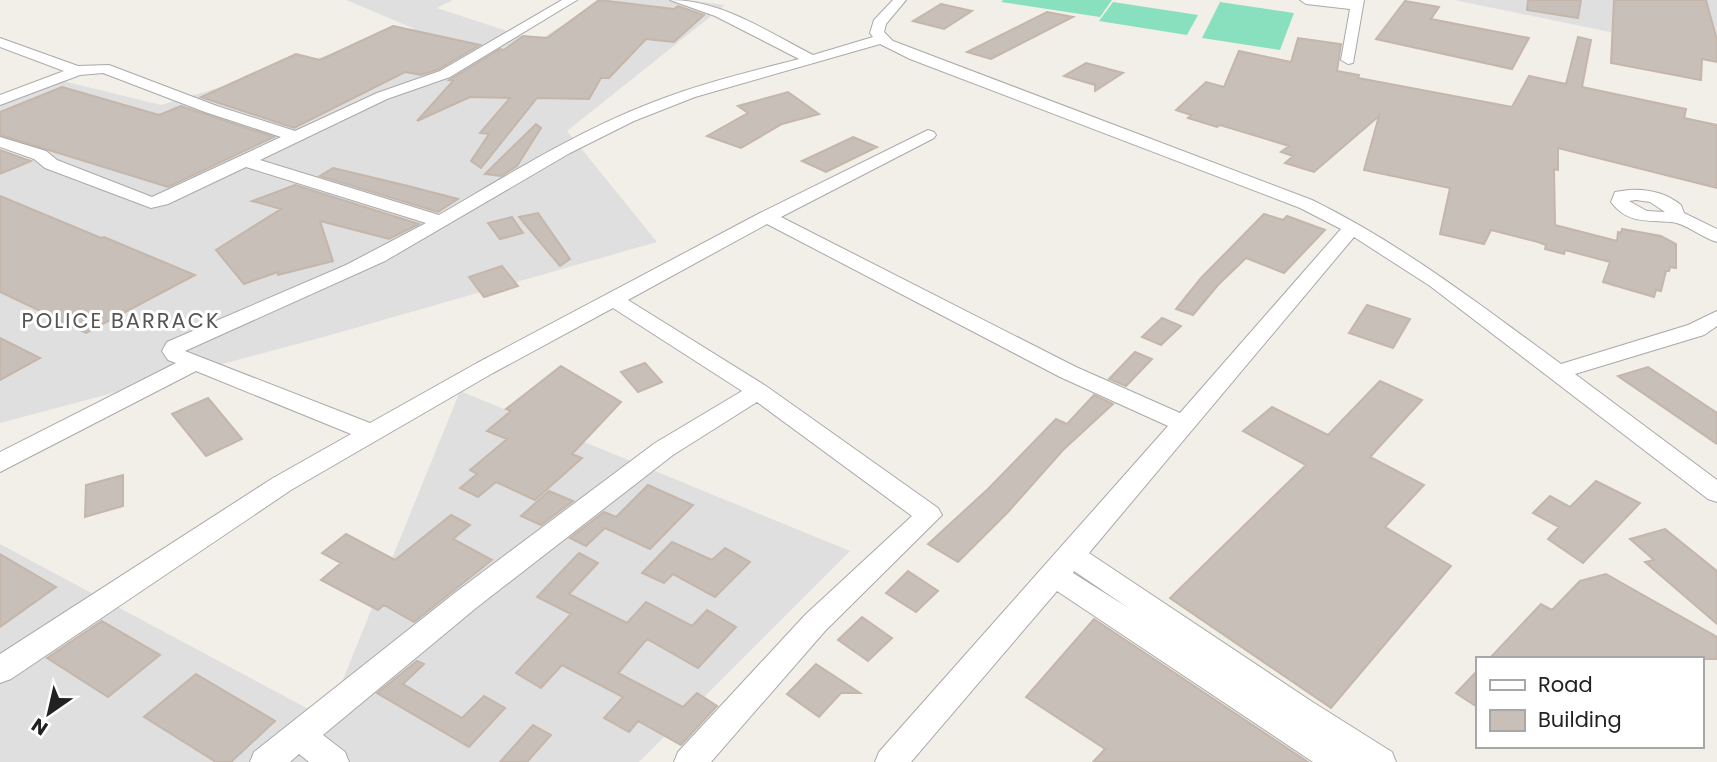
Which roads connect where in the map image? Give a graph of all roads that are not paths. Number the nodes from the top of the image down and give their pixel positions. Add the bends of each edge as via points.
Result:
1 (571, 0) edge
2 (676, 0) edge
3 (735, 0) edge
4 (900, 0) edge
5 (1306, 0) edge
6 (1357, 3) edge
7 (720, 13) junction
8 (881, 39) junction
9 (0, 43) edge
10 (810, 59) junction
11 (1348, 60) dead end
12 (77, 71) junction
13 (0, 100) edge
14 (928, 135) dead end
15 (294, 136) junction
16 (0, 142) edge
17 (244, 162) junction
18 (1674, 216) dead end
19 (767, 217) junction
20 (440, 222) junction
21 (1352, 227) junction
22 (1717, 236) edge
23 (613, 299) junction
24 (1717, 317) edge
25 (196, 362) junction
26 (1555, 373) junction
27 (758, 391) junction
28 (1184, 424) junction
29 (371, 433) junction
30 (0, 463) edge
31 (1717, 493) edge
32 (1062, 565) junction
33 (0, 670) edge
34 (299, 735) junction
35 (266, 762) edge
36 (333, 762) edge
37 (690, 762) edge
38 (891, 762) edge
39 (1340, 762) edge
40 (1380, 762) edge

1 - 15 street via 445,74 382,96
2 - 7 street
3 - 7 street
4 - 8 street via 879,23
5 - 6 street
6 - 11 street
7 - 10 street
8 - 10 street via 841,54
8 - 21 street via 915,56 1306,204
9 - 12 street
10 - 20 street via 628,118
12 - 13 street
12 - 15 street via 104,68
14 - 19 street
15 - 17 street
16 - 17 street via 151,202
17 - 20 street
18 - 22 street
19 - 23 street
19 - 28 street via 1068,372
20 - 25 street via 377,258 175,347 176,355
21 - 26 street via 1437,282
21 - 28 street
23 - 27 street
23 - 29 street
24 - 26 street via 1696,330
25 - 29 street
25 - 30 street
26 - 31 street
27 - 34 street via 664,449
27 - 37 street via 929,515 815,623
28 - 32 street
29 - 33 street via 282,484
32 - 38 street
32 - 39 street
32 - 40 street
34 - 35 street
34 - 36 street

